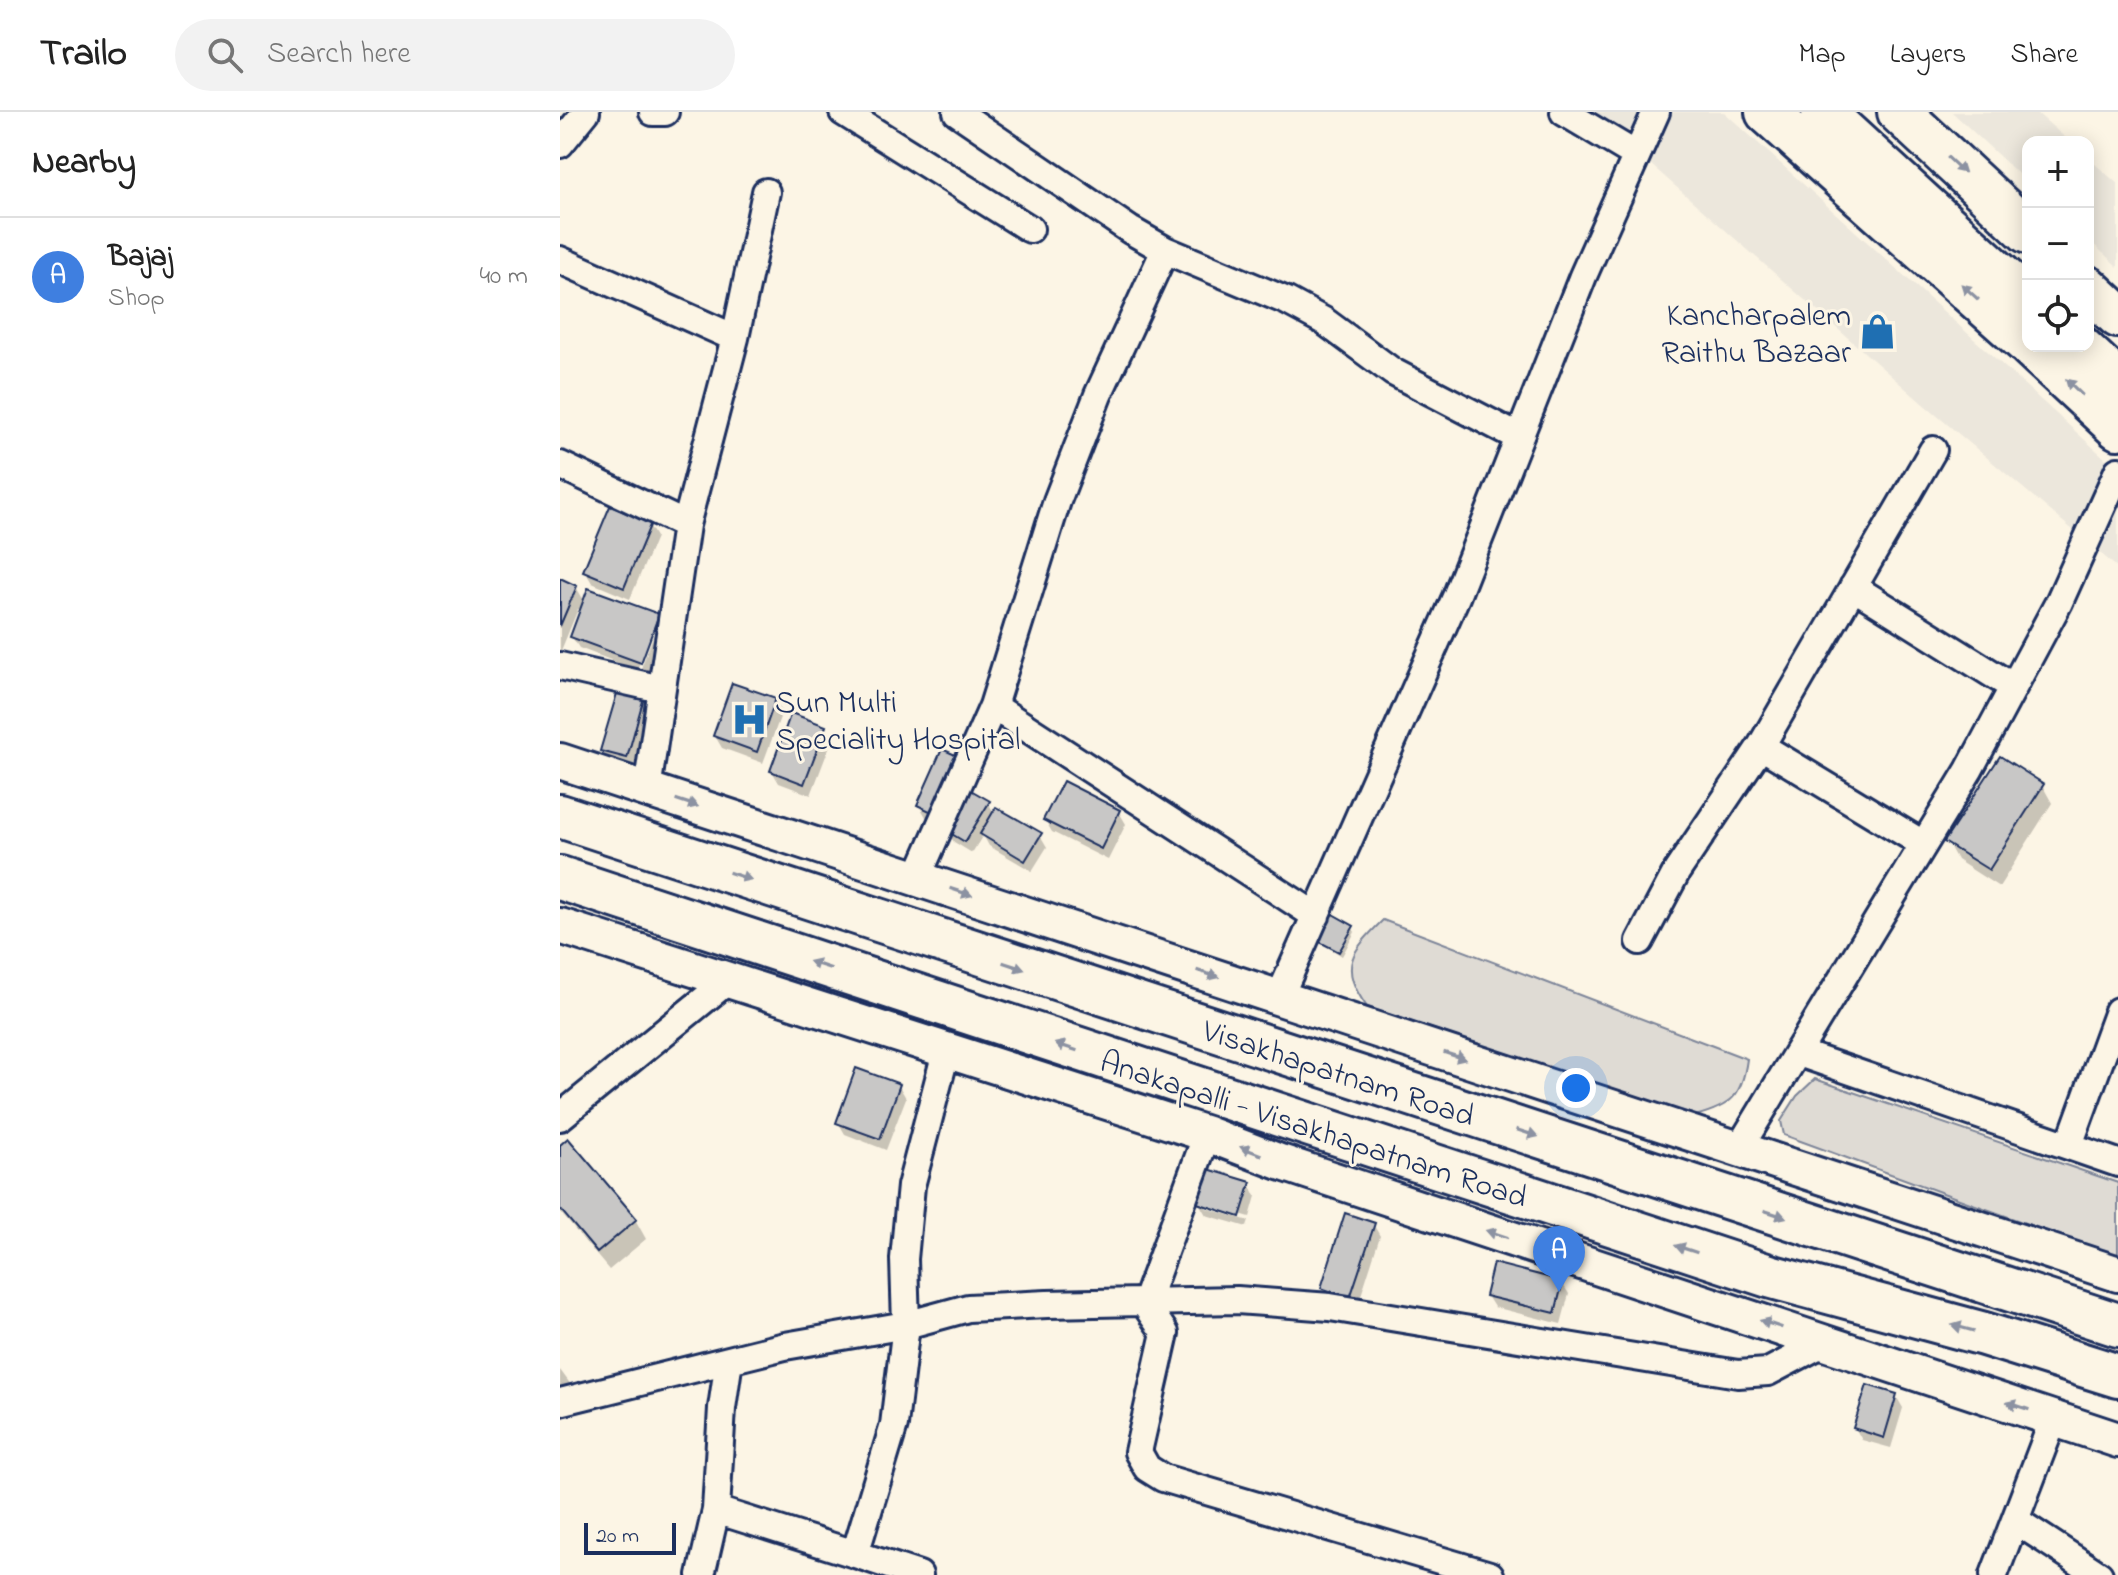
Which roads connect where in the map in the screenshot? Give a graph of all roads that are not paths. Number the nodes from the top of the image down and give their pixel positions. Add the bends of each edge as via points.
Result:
1 (586, 112) edge
2 (653, 112) edge
3 (665, 112) edge
4 (843, 112) edge
5 (957, 112) edge
6 (1564, 112) edge
7 (1656, 112) edge
8 (1767, 112) edge
9 (1823, 112) edge
10 (1899, 112) edge
11 (560, 144) edge
12 (1636, 155) junction
13 (766, 192) dead end
14 (2022, 226) edge
15 (1030, 229) dead end
16 (1165, 250) junction
17 (560, 260) edge
18 (2022, 294) edge
19 (2094, 294) edge
20 (2118, 316) edge
21 (735, 338) junction
22 (2022, 339) edge
23 (2037, 352) edge
24 (2086, 352) edge
25 (2118, 382) edge
26 (2118, 428) edge
27 (1518, 437) junction
28 (1933, 450) dead end
29 (560, 465) edge
30 (2118, 471) edge
31 (686, 525) junction
32 (1853, 587) junction
33 (560, 666) edge
34 (2013, 687) junction
35 (661, 689) junction
36 (993, 706) junction
37 (1761, 746) junction
38 (560, 761) edge
39 (647, 790) junction
40 (560, 816) edge
41 (1923, 844) junction
42 (560, 878) edge
43 (917, 878) junction
44 (1316, 916) junction
45 (560, 926) edge
46 (1640, 941) dead end
47 (726, 982) junction
48 (1279, 998) junction
49 (2118, 1011) edge
50 (946, 1052) junction
51 (1799, 1053) junction
52 (560, 1117) edge
53 (1207, 1134) junction
54 (2069, 1145) junction
55 (1738, 1150) junction
56 (2118, 1163) edge
57 (2118, 1274) edge
58 (1145, 1304) junction
59 (906, 1325) junction
60 (2118, 1325) edge
61 (1825, 1342) junction
62 (729, 1360) junction
63 (2118, 1376) edge
64 (560, 1402) edge
65 (2054, 1418) junction
66 (2118, 1440) edge
67 (716, 1510) junction
68 (2015, 1520) junction
69 (855, 1554) junction
70 (701, 1575) edge
71 (919, 1575) edge
72 (1490, 1575) edge
73 (1994, 1575) edge
74 (2099, 1575) edge

1 - 11 street
2 - 3 street
4 - 15 street
5 - 16 street
6 - 12 street
7 - 12 street
22 -> 8 main road
9 - 18 main road
10 -> 14 main road
12 - 27 street
13 - 21 street
16 - 27 street via 1287,301 1393,372
16 - 36 street via 1098,395 1057,501
17 - 21 street
19 - 20 main road
21 - 31 street
26 -> 23 main road
24 - 25 main road
27 - 44 street via 1451,611
28 - 32 street
29 - 31 street
30 - 34 street via 2059,602
31 - 35 street
32 - 34 street
32 - 37 street
33 - 35 street
34 - 41 street
35 - 39 street
36 - 43 street
36 - 44 street
37 - 41 street
37 - 46 street via 1677,871
38 - 39 street
39 -> 43 street
40 -> 60 main road, Visakhapatnam Road
41 - 51 street
63 -> 42 main road, Anakapalli - Visakhapatnam Road via 1754,1271
43 -> 48 street
44 - 48 street
45 - 47 street
47 - 50 street
47 - 52 street
48 -> 55 street
49 - 54 street
50 - 53 street
50 - 59 street via 911,1186 904,1259
51 - 54 street
51 - 55 street
53 - 58 street
61 -> 53 street
54 - 56 street
55 - 57 street
58 - 59 street via 968,1308
58 - 61 street via 1237,1300 1330,1307 1738,1374 1768,1372
58 - 72 street via 1165,1333 1138,1452 1147,1468 1163,1478
59 - 62 street
59 - 69 street via 894,1425
65 -> 61 street
62 - 64 street
62 - 67 street
65 - 66 street
65 - 68 street
67 - 69 street
67 - 70 street
68 - 73 street
68 - 74 street
69 - 71 street

